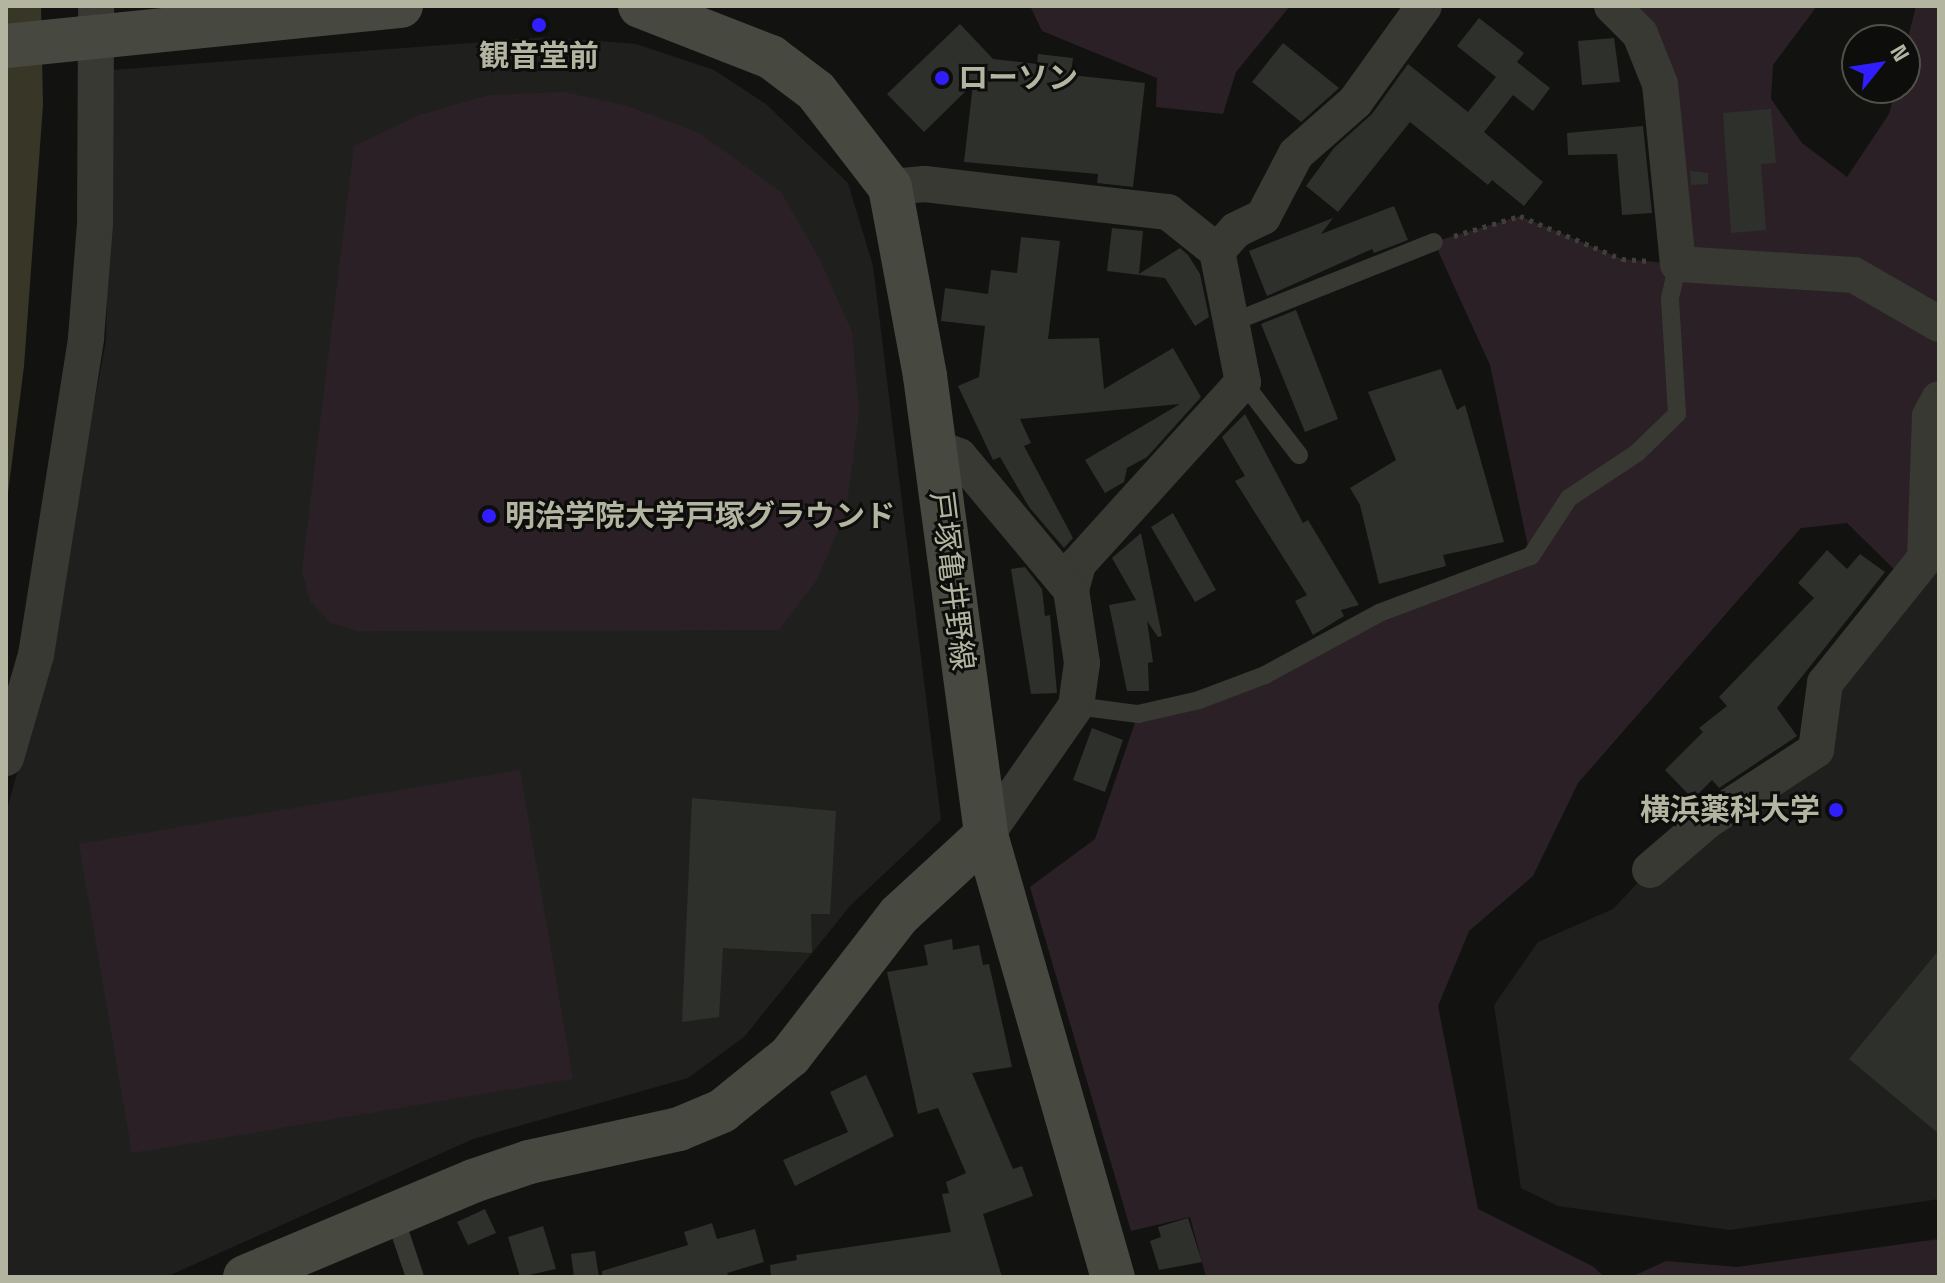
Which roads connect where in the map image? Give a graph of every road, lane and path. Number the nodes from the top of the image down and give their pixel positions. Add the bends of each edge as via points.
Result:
1 (401, 6) edge
2 (640, 6) edge
3 (1424, 6) edge
4 (1612, 6) edge
5 (92, 28) edge
6 (6, 46) edge
7 (890, 187) junction
8 (1434, 242) joint
9 (1217, 251) junction
10 (1678, 264) junction
11 (1233, 322) junction
12 (1939, 324) edge
13 (1243, 382) junction
14 (1939, 399) edge
15 (935, 447) junction
16 (1299, 455) dead end
17 (1071, 590) junction
18 (1076, 706) junction
19 (6, 758) edge
20 (986, 835) junction
21 (1650, 870) dead end
22 (393, 1212) junction
23 (245, 1277) edge
24 (415, 1277) edge
25 (1113, 1277) edge

1 - 5 main road
2 - 7 main road, 戸塚亀井野線 via 771,57 816,91
3 - 9 street via 1355,102 1296,154 1263,217 1236,230
4 - 10 street via 1640,34 1660,84
5 - 6 main road
5 - 19 street via 95,223 86,338 36,655
7 - 9 street via 925,184 1168,212
7 - 15 main road, 戸塚亀井野線
8 - 10 path via 1520,216 1622,259
8 - 11 lane
9 - 11 street
10 - 12 street via 1854,275
10 - 18 lane via 1670,298 1677,414 1637,453 1569,498 1531,556 1379,613 1265,675 1199,700 1138,714
11 - 13 street
13 - 16 lane
13 - 17 street via 1078,564
14 - 21 street via 1930,416 1925,558 1825,683 1816,750 1707,821
15 - 17 street via 959,456
15 - 20 main road, 戸塚亀井野線
17 - 18 street via 1082,663
18 - 20 street
20 - 22 main road via 899,915 790,1056 722,1111 679,1129 529,1162
20 - 25 main road, 戸塚亀井野線
22 - 23 main road
22 - 24 lane

